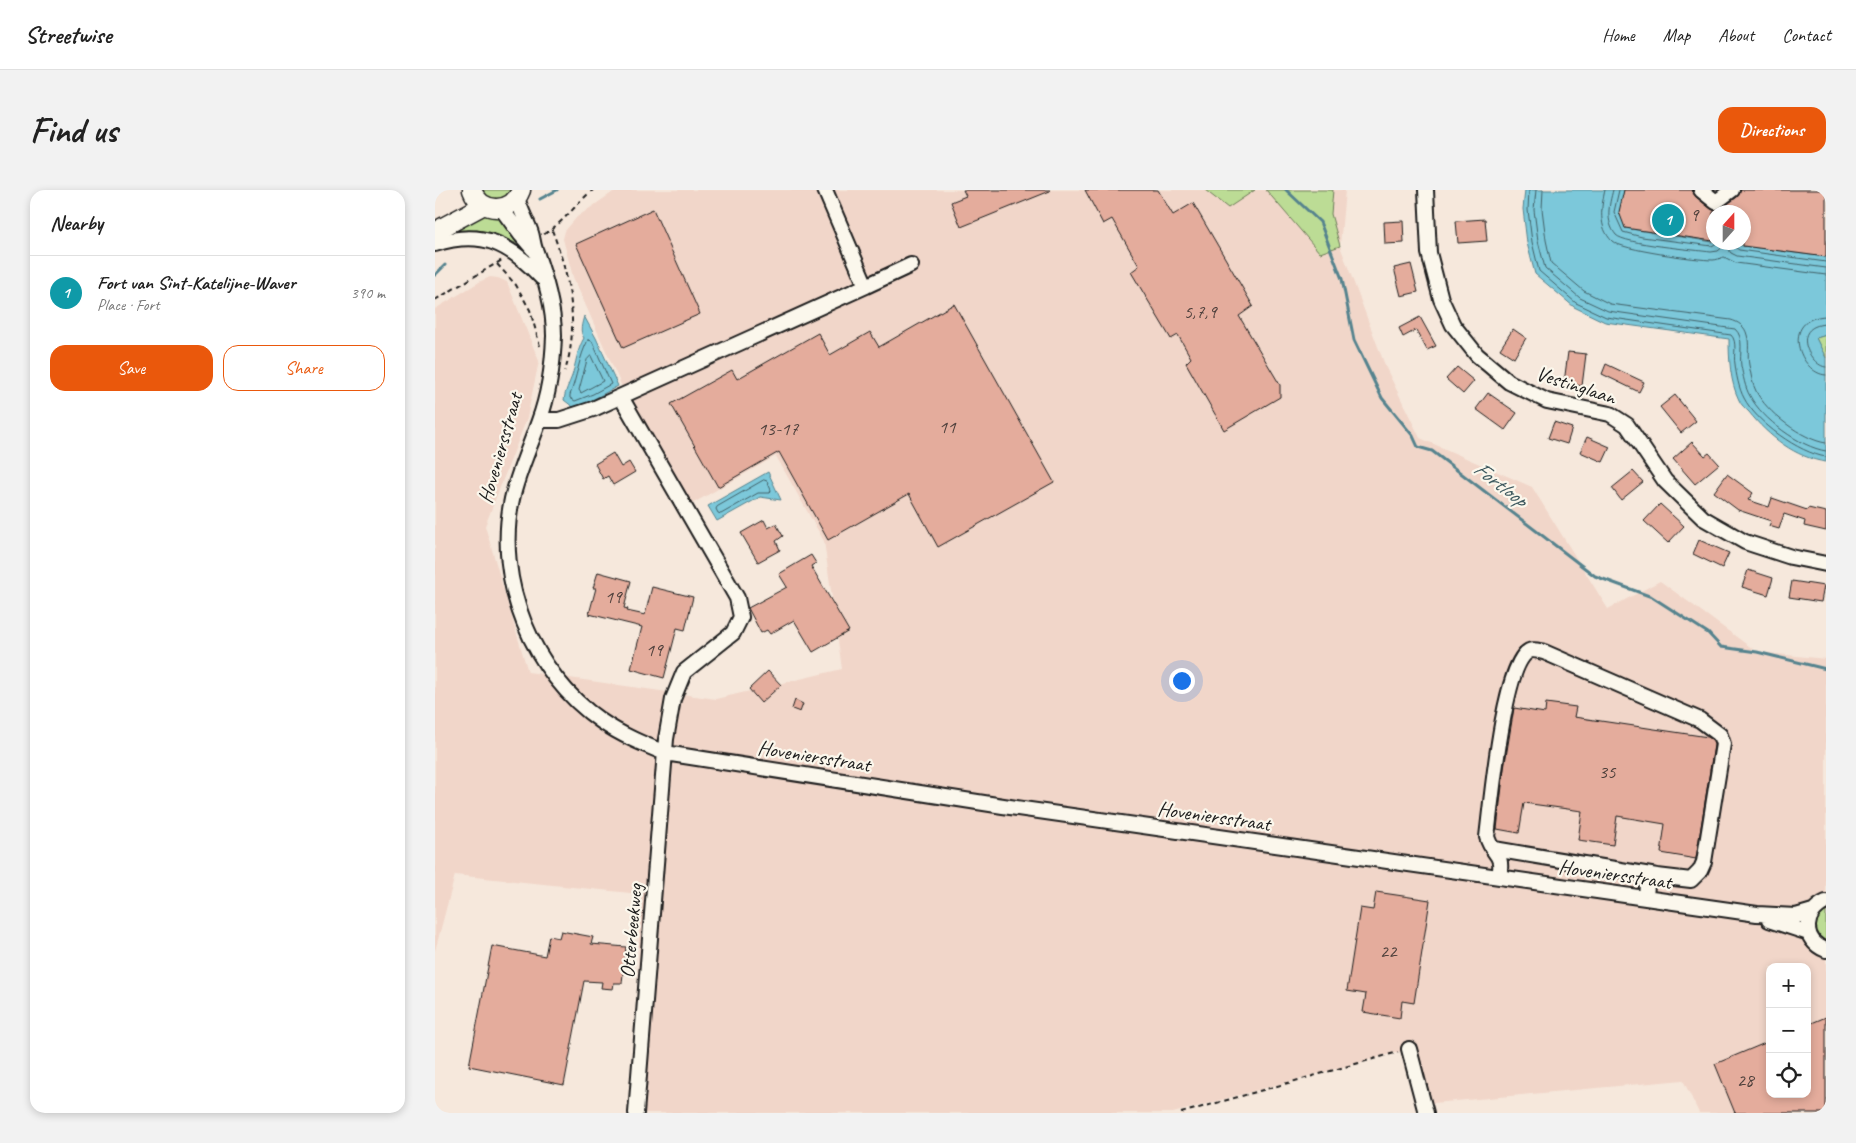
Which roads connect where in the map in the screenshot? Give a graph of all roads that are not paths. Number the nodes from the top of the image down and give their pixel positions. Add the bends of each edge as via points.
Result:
1 (825, 190) edge
2 (1426, 190) edge
3 (1701, 190) edge
4 (1732, 190) edge
5 (519, 194) edge
6 (476, 196) edge
7 (501, 208) junction
8 (439, 231) edge
9 (435, 244) edge
10 (535, 250) junction
11 (911, 265) dead end
12 (544, 280) junction
13 (867, 286) junction
14 (621, 397) junction
15 (540, 420) junction
16 (1826, 564) edge
17 (665, 753) junction
18 (1493, 850) junction
19 (1657, 876) junction
20 (1499, 877) junction
21 (1646, 898) junction
22 (1826, 902) edge
23 (1813, 911) junction
24 (1757, 914) junction
25 (1809, 933) junction
26 (1826, 950) edge
27 (1409, 1049) road end
28 (636, 1113) edge
29 (1426, 1113) edge

1 - 13 street
2 - 16 street, Vestinglaan via 1429,253 1441,299 1453,325 1477,355 1509,382 1547,401 1610,414 1627,425 1665,481 1703,518 1745,542
3 - 4 street via 1716,202
5 - 7 main road via 513,203
5 - 10 street, Hoveniersstraat via 523,218 531,232
6 - 7 main road via 495,209
6 - 8 main road
7 - 10 street, Hoveniersstraat
9 - 12 street via 460,238 500,244 515,252
10 - 12 street, Hoveniersstraat
11 - 13 street, Hoveniersstraat
12 - 15 street, Hoveniersstraat via 552,309 554,335 550,383
13 - 14 street, Hoveniersstraat
14 - 15 street, Hoveniersstraat via 576,416
14 - 17 street via 737,598 741,617 733,632 684,672 673,698
15 - 17 street, Hoveniersstraat via 511,501 509,560 519,609 540,655 558,682 578,702 623,735
17 - 20 street, Hoveniersstraat via 1003,806
17 - 28 street, Otterbeekweg
18 - 19 street
18 - 19 street via 1487,837 1504,708 1523,657 1533,650 1700,720 1720,735 1723,744 1701,871 1691,880
18 - 20 street via 1501,861
19 - 21 street via 1650,878 1647,884
20 - 21 street, Hoveniersstraat
21 - 24 street, Hoveniersstraat
22 - 23 street
23 - 24 street, Hoveniersstraat via 1796,916
23 - 25 street
24 - 25 street, Hoveniersstraat
25 - 26 street via 1817,945
27 - 29 street

